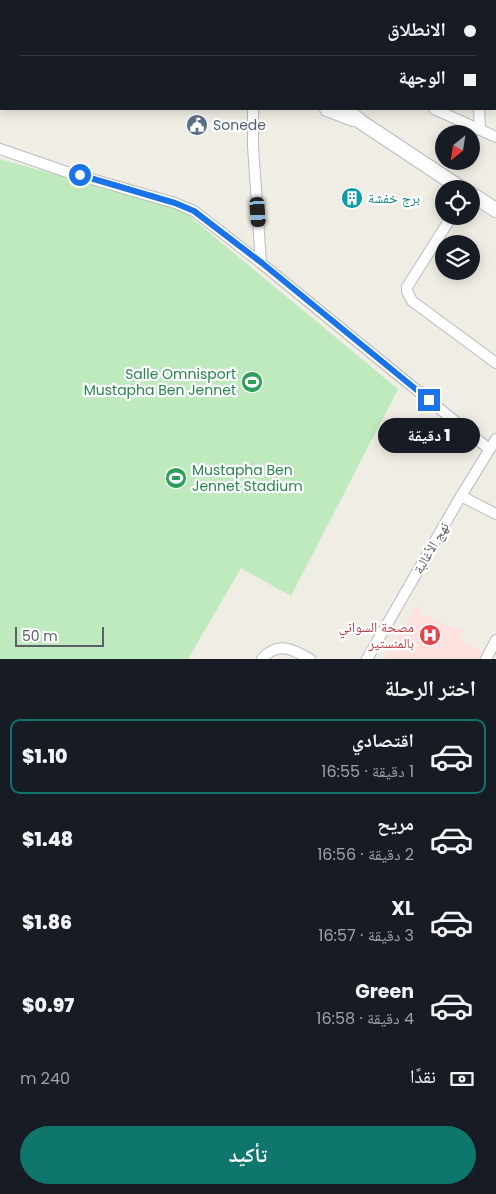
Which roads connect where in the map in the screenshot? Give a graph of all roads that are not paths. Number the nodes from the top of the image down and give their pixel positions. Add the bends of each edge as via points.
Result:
1 (253, 110) edge
2 (259, 110) edge
3 (330, 110) edge
4 (346, 110) edge
5 (436, 110) edge
6 (479, 110) edge
7 (361, 122) junction
8 (252, 123) junction
9 (469, 125) edge
10 (480, 125) edge
11 (480, 130) edge
12 (496, 137) edge
13 (0, 149) edge
14 (448, 180) edge
15 (480, 200) edge
16 (496, 210) edge
17 (446, 225) edge
18 (262, 263) junction
19 (496, 363) edge
20 (496, 439) edge
21 (489, 449) junction
22 (461, 496) junction
23 (496, 514) edge
24 (496, 640) edge
25 (262, 659) edge
26 (310, 659) edge
27 (367, 659) edge
28 (486, 659) edge

1 - 8 street
2 - 8 street
3 - 7 main road
4 - 7 main road
5 - 9 street
6 - 10 street
7 - 14 main road
8 - 18 street
11 - 12 street
13 - 18 street via 186,206
15 - 16 main road
17 - 19 street via 412,278 407,292 412,301
18 - 21 street
20 - 21 street, نهج الأغالبة
21 - 22 street, نهج الأغالبة
22 - 23 street
22 - 27 street, نهج الأغالبة
24 - 28 street
25 - 26 street via 276,649 286,648

